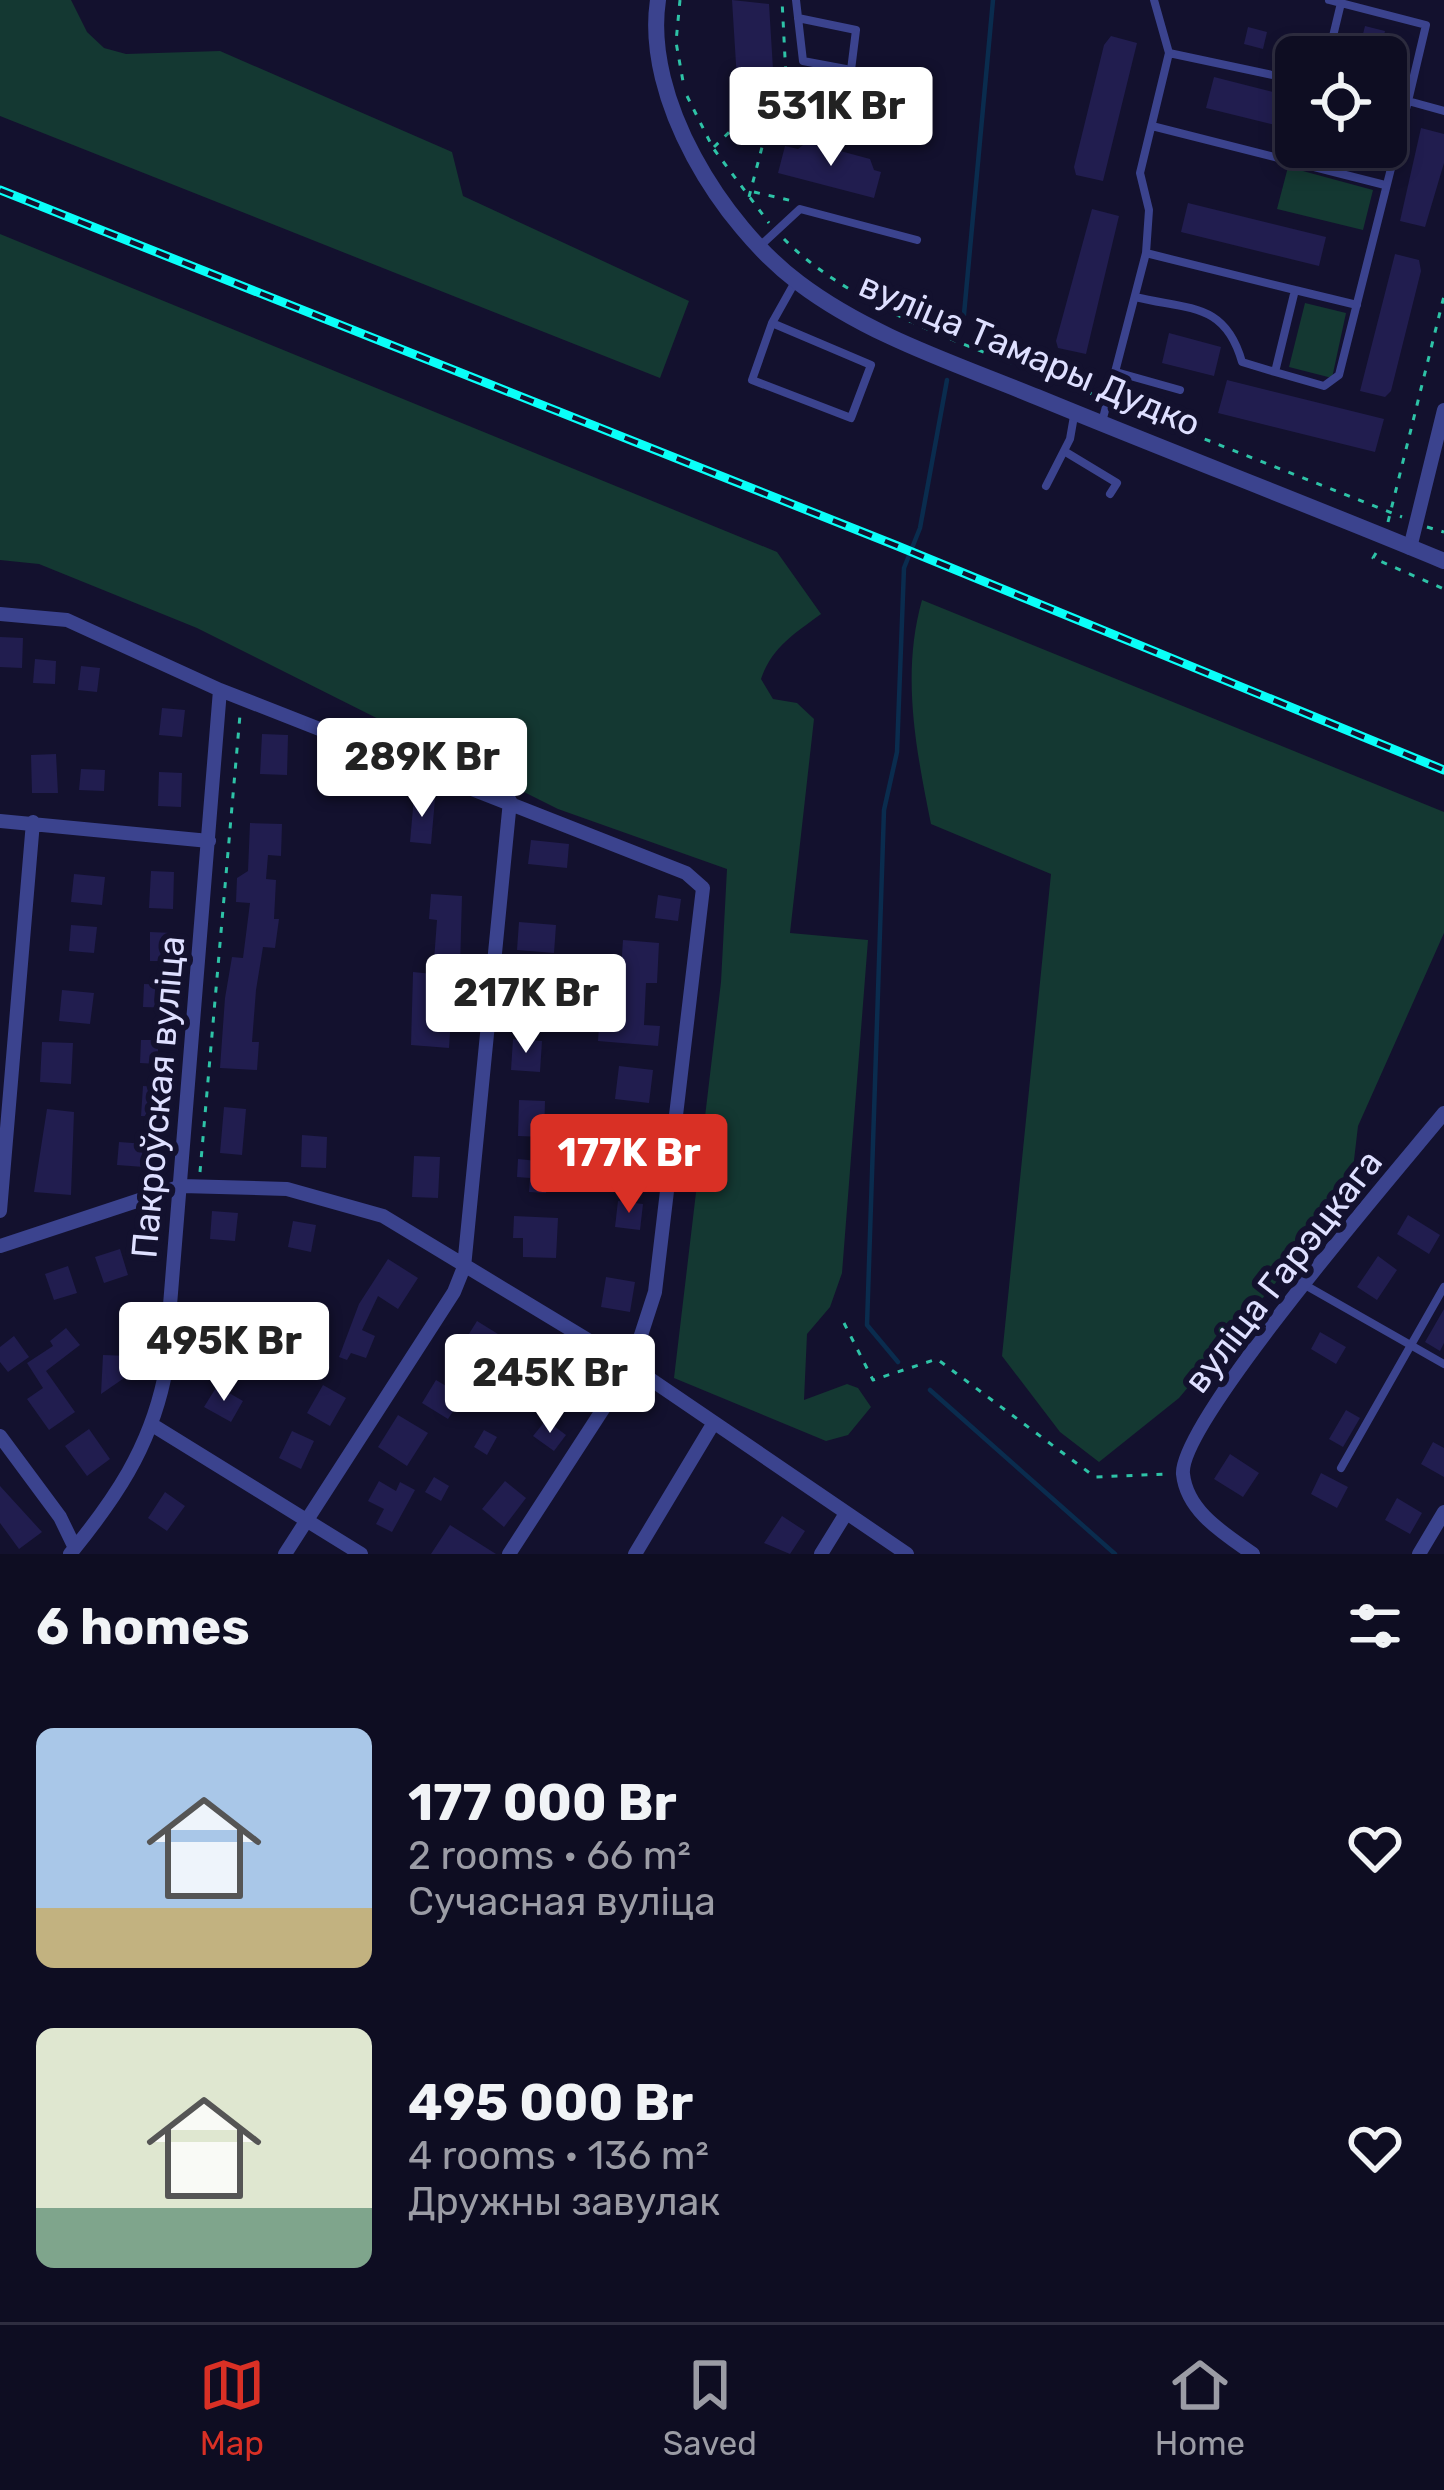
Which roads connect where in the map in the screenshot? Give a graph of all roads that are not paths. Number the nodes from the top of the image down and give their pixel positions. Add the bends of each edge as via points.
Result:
1 (658, 0) edge
2 (796, 0) edge
3 (1154, 0) edge
4 (1335, 1) edge
5 (798, 18) junction
6 (1331, 36) edge
7 (1169, 53) junction
8 (1275, 76) edge
9 (1408, 101) junction
10 (1444, 111) edge
11 (1152, 127) junction
12 (1385, 185) junction
13 (917, 240) dead end
14 (760, 246) junction
15 (1146, 253) junction
16 (796, 281) junction
17 (1295, 290) junction
18 (1135, 297) junction
19 (1357, 304) junction
20 (772, 323) junction
21 (1116, 372) junction
22 (1274, 372) junction
23 (1180, 390) dead end
24 (1444, 410) edge
25 (1075, 413) junction
26 (1102, 423) junction
27 (1440, 439) edge
28 (1064, 451) junction
29 (1046, 486) dead end
30 (1110, 494) dead end
31 (1410, 548) junction
32 (1444, 561) edge
33 (0, 614) edge
34 (220, 690) junction
35 (510, 801) junction
36 (0, 821) edge
37 (33, 822) junction
38 (209, 841) junction
39 (1444, 1114) edge
40 (182, 1186) junction
41 (0, 1211) edge
42 (0, 1246) edge
43 (464, 1267) junction
44 (1305, 1285) junction
45 (1444, 1287) edge
46 (1409, 1344) junction
47 (1444, 1364) edge
48 (631, 1366) junction
49 (713, 1424) junction
50 (154, 1426) junction
51 (0, 1436) edge
52 (1341, 1468) dead end
53 (1444, 1511) edge
54 (845, 1515) junction
55 (305, 1520) junction
56 (73, 1551) edge
57 (285, 1554) edge
58 (361, 1554) edge
59 (509, 1554) edge
60 (635, 1554) edge
61 (821, 1554) edge
62 (907, 1554) edge
63 (1253, 1554) edge
64 (1419, 1554) edge

1 - 14 street, вуліца Тамары Дудко via 663,85 681,132
2 - 5 lane
3 - 7 lane
4 - 6 lane
4 - 9 lane via 1426,25
5 - 5 lane via 803,61 850,70 856,30
7 - 8 lane
7 - 11 lane
9 - 10 lane
9 - 12 lane
11 - 12 lane
11 - 15 lane via 1140,173 1149,210
12 - 19 lane
13 - 14 lane via 800,209
14 - 16 street, вуліца Тамары Дудко
15 - 17 lane
15 - 18 lane
16 - 20 lane
16 - 25 street, вуліца Тамары Дудко via 913,347
17 - 19 lane
17 - 22 lane
18 - 21 lane
18 - 22 lane via 1221,318 1242,362
19 - 22 lane via 1333,382
20 - 20 lane via 752,380 851,418 871,365
21 - 23 lane
21 - 26 lane
24 - 27 street
25 - 26 street, вуліца Тамары Дудко
25 - 28 lane
26 - 31 street, вуліца Тамары Дудко
27 - 31 street
28 - 29 lane
28 - 30 lane via 1117,482
31 - 32 street, вуліца Тамары Дудко
33 - 34 street via 67,620
34 - 35 street
34 - 38 street, Пакроўская вуліца
35 - 43 street
35 - 48 street via 686,873 703,888 658,1271
36 - 37 street
37 - 38 street
37 - 41 street
38 - 40 street, Пакроўская вуліца
39 - 44 street, вуліца Гарэцкага
40 - 42 street
40 - 43 street via 287,1189 383,1216
40 - 50 street, Пакроўская вуліца
43 - 48 street
43 - 55 street
44 - 46 lane
44 - 63 street, вуліца Гарэцкага via 1188,1447 1183,1473 1194,1504
45 - 46 lane
46 - 47 lane
46 - 52 lane
48 - 49 street
48 - 59 street
49 - 54 street
49 - 60 street
50 - 55 street
50 - 56 street, Пакроўская вуліца via 136,1466
51 - 56 street via 60,1516
53 - 64 street
54 - 61 street
54 - 62 street
55 - 57 street
55 - 58 street

